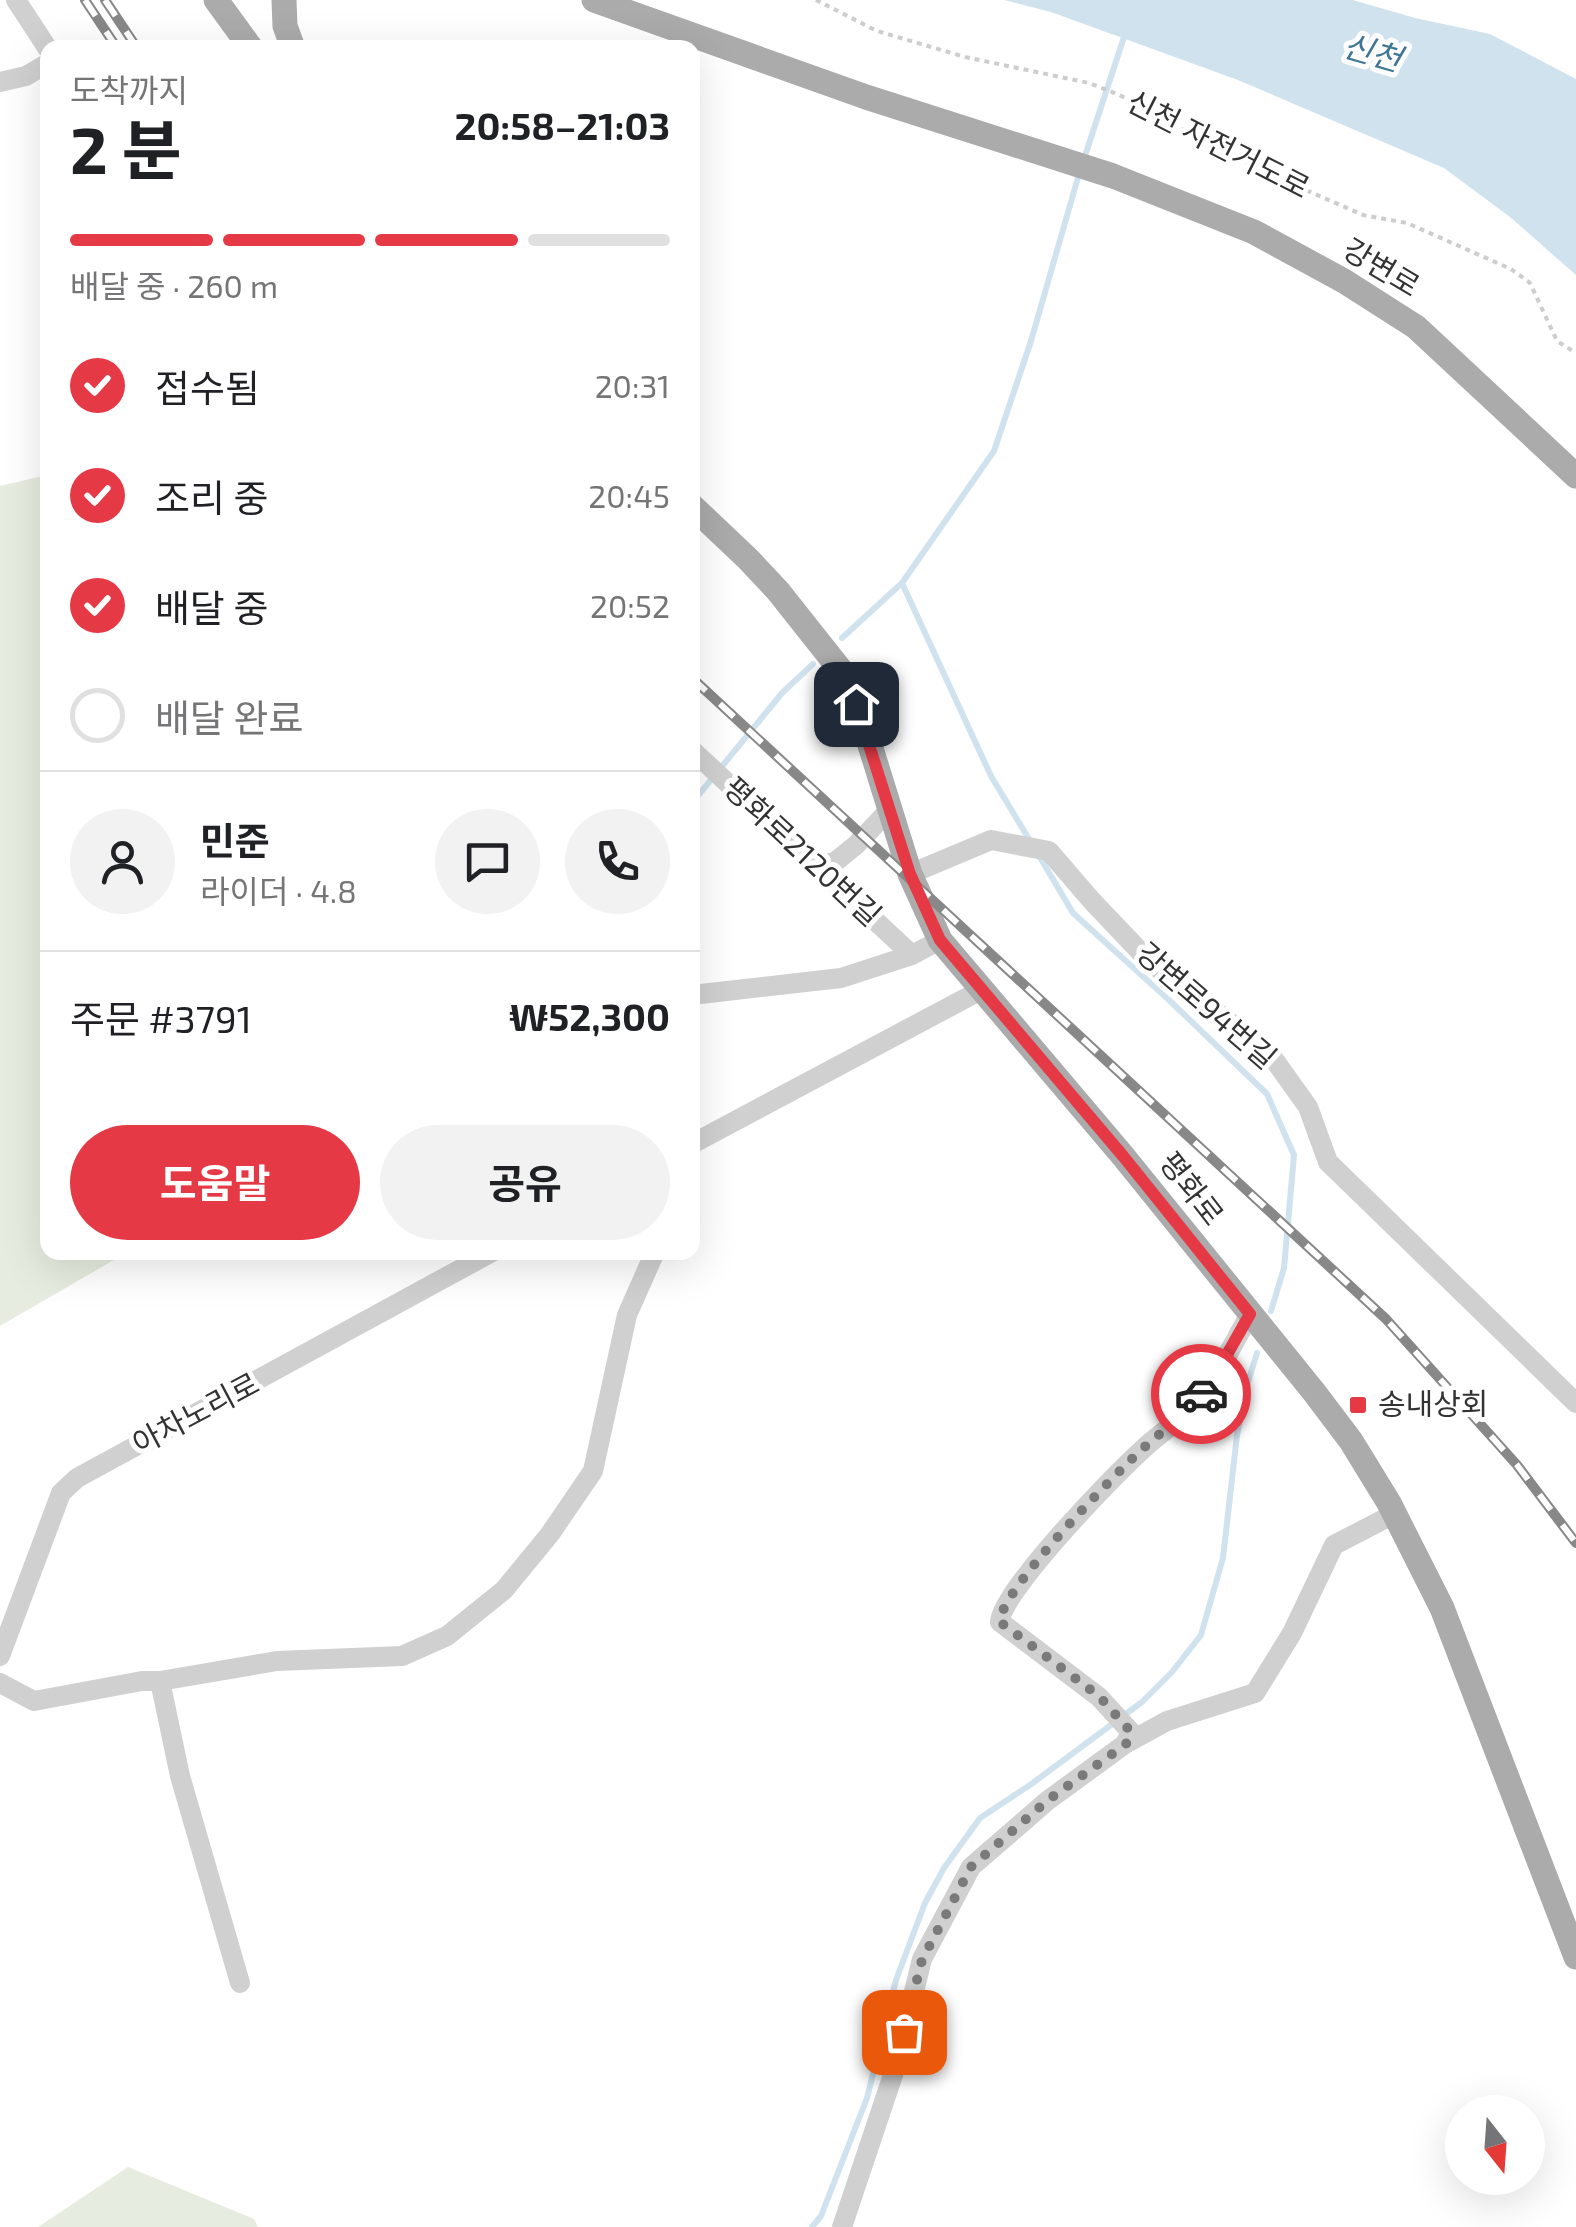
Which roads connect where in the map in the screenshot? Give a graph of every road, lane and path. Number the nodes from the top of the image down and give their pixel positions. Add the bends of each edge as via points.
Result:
1 (16, 0) edge
2 (216, 0) edge
3 (284, 0) edge
4 (594, 0) edge
5 (816, 0) edge
6 (42, 40) edge
7 (245, 40) edge
8 (290, 40) edge
9 (40, 68) edge
10 (0, 82) edge
11 (1576, 353) edge
12 (1576, 476) edge
13 (700, 514) edge
14 (700, 757) edge
15 (889, 810) junction
16 (818, 865) junction
17 (910, 874) junction
18 (940, 940) junction
19 (912, 954) junction
20 (981, 990) junction
21 (700, 994) edge
22 (700, 1140) edge
23 (477, 1260) edge
24 (652, 1260) edge
25 (1250, 1314) junction
26 (1576, 1403) edge
27 (1394, 1514) junction
28 (0, 1656) edge
29 (160, 1681) junction
30 (0, 1683) edge
31 (1126, 1744) junction
32 (1576, 1957) edge
33 (240, 1983) dead end
34 (842, 2227) edge

1 - 6 street
2 - 7 main road
3 - 8 main road
4 - 12 main road, 강변로 via 1113,176 1254,232 1416,327
5 - 11 path, 신천 자전거도로 via 877,31 1117,94 1292,184 1363,215 1407,223 1512,269 1530,283 1557,341
9 - 10 street
13 - 15 main road, 평화로 via 778,591 842,673
14 - 16 street, 평화로2120번길
15 - 16 street via 835,862
15 - 17 main road, 평화로
16 - 19 street, 평화로2120번길
17 - 18 main road, 평화로
17 - 26 street, 강변로94번길 via 991,840 1049,851 1150,962 1268,1052 1308,1107 1328,1162
18 - 19 street
18 - 20 main road, 평화로
19 - 21 street via 841,978
20 - 22 street
20 - 25 main road, 평화로
23 - 28 street, 아차노리로 via 78,1478 61,1493
24 - 29 street via 628,1314 594,1471 504,1590 447,1636 402,1656 277,1662
25 - 27 main road, 평화로 via 1350,1441
25 - 31 street via 1189,1410 1076,1516 1000,1613 1000,1622 1099,1696 1131,1732
27 - 31 street via 1334,1545 1255,1693 1167,1721
27 - 32 main road, 평화로 via 1442,1608
29 - 30 street via 34,1701
29 - 33 street
31 - 34 street via 971,1867 922,1960 895,2069

